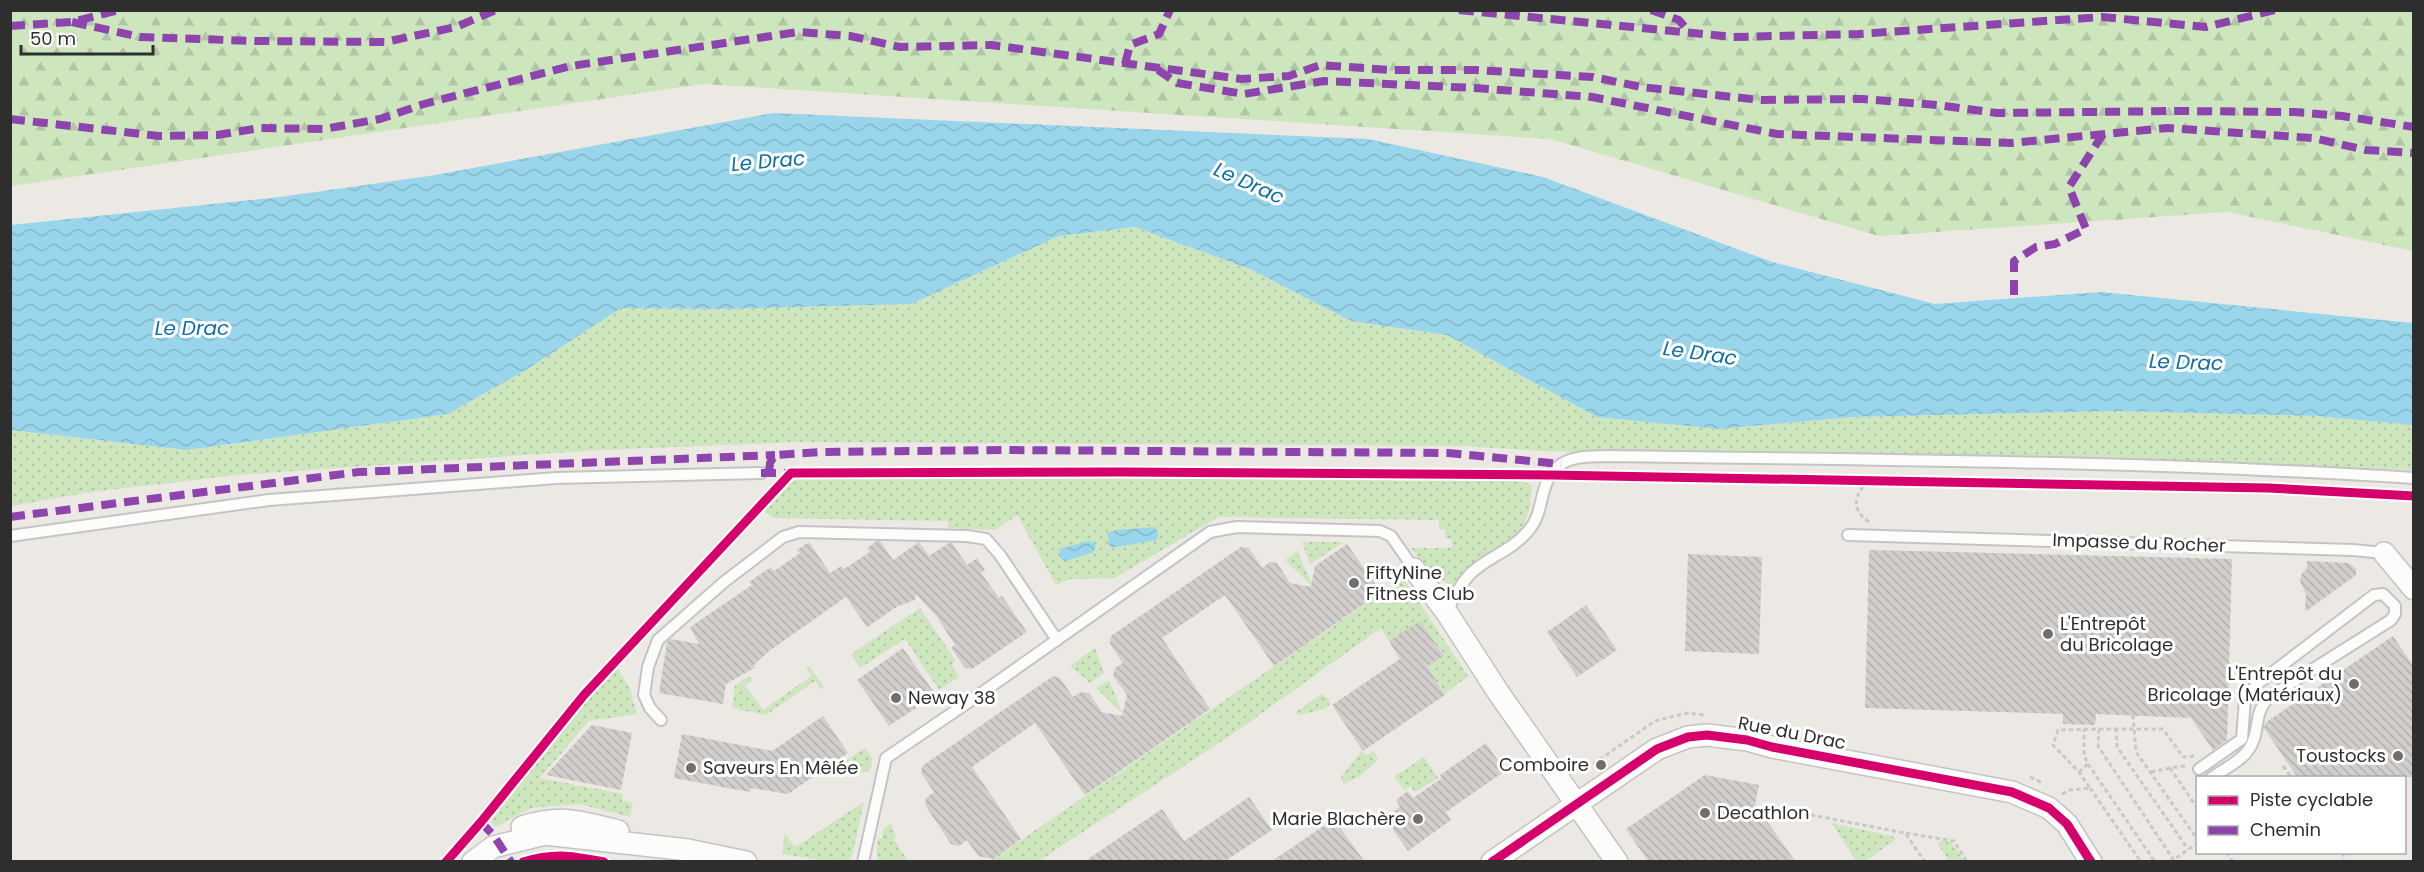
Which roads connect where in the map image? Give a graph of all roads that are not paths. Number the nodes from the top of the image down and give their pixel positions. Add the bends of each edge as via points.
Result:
1 (760, 473) dead end
2 (2414, 478) edge
3 (1848, 535) dead end
4 (10, 536) edge
5 (2384, 553) joint
6 (1414, 569) joint
7 (2414, 589) edge
8 (1447, 613) junction
9 (1058, 640) junction
10 (661, 720) dead end
11 (2194, 767) road end
12 (2213, 776) edge
13 (1577, 803) junction
14 (688, 850) junction
15 (461, 861) edge
16 (473, 861) edge
17 (746, 861) edge
18 (863, 861) edge
19 (1492, 861) edge
20 (1617, 861) edge
21 (2091, 861) edge

1 - 4 lane via 556,478 269,500
2 - 8 lane via 2287,470 1921,460 1580,457 1561,464 1551,475 1544,484 1539,513 1530,530 1472,573 1457,590
3 - 5 lane, Impasse du Rocher
5 - 7 street, Impasse du Rocher
6 - 8 street
6 - 9 lane via 1391,536 1380,531 1237,527 1210,532
8 - 13 street
9 - 10 lane via 986,539 799,532 783,537 724,582 658,640 648,667 644,695
9 - 18 lane via 885,758
11 - 12 lane via 2242,739 2245,699 2256,685 2374,595 2388,597 2395,606 2396,614 2391,620 2269,697 2257,716 2248,753
13 - 19 street, Rue du Drac
13 - 20 street
13 - 21 street, Rue du Drac via 1657,749 1707,735 2012,792 2049,808 2067,825
14 - 15 street via 570,820 546,820 484,840
14 - 16 street via 545,834 493,847
14 - 17 street

